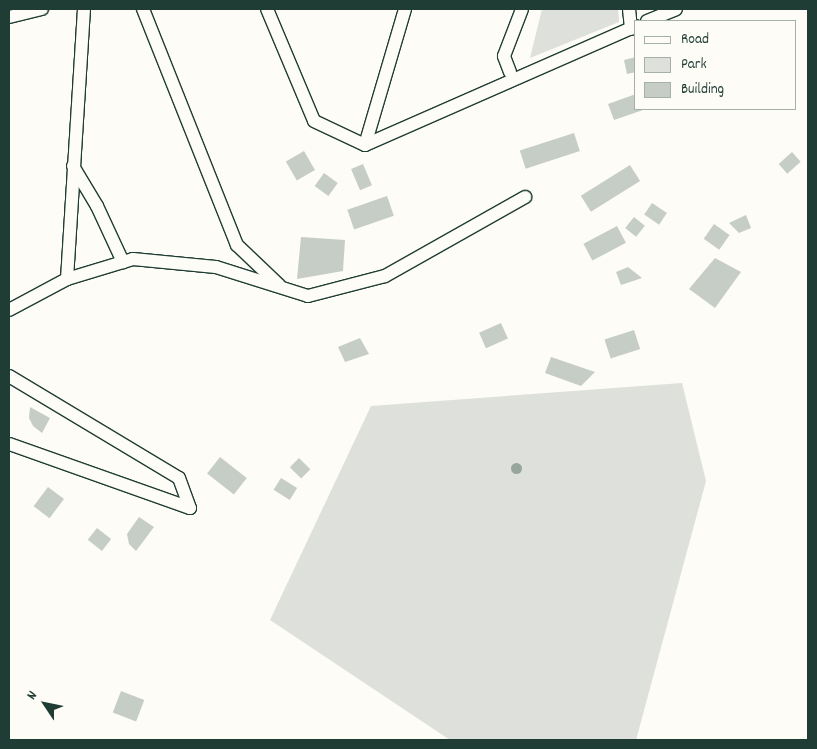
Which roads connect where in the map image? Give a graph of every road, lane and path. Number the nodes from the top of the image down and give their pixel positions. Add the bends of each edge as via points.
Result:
1 (42, 9) edge
2 (84, 9) edge
3 (143, 9) edge
4 (268, 9) edge
5 (405, 9) edge
6 (522, 9) edge
7 (629, 9) edge
8 (676, 9) edge
9 (9, 17) edge
10 (650, 20) edge
11 (633, 28) edge
12 (510, 72) dead end
13 (365, 145) junction
14 (73, 166) junction
15 (525, 197) dead end
16 (123, 262) junction
17 (67, 279) junction
18 (282, 288) junction
19 (9, 310) edge
20 (9, 376) edge
21 (9, 444) edge

1 - 9 street
2 - 14 street
3 - 18 street via 237,245
4 - 13 street via 314,120
5 - 13 street
6 - 12 street via 504,56
7 - 11 street
8 - 10 street
11 - 13 street
14 - 16 street via 97,206
14 - 17 street
15 - 18 street via 385,276 308,296
16 - 17 street
16 - 18 street via 133,259 216,266
17 - 19 street
20 - 21 street via 179,478 190,508

